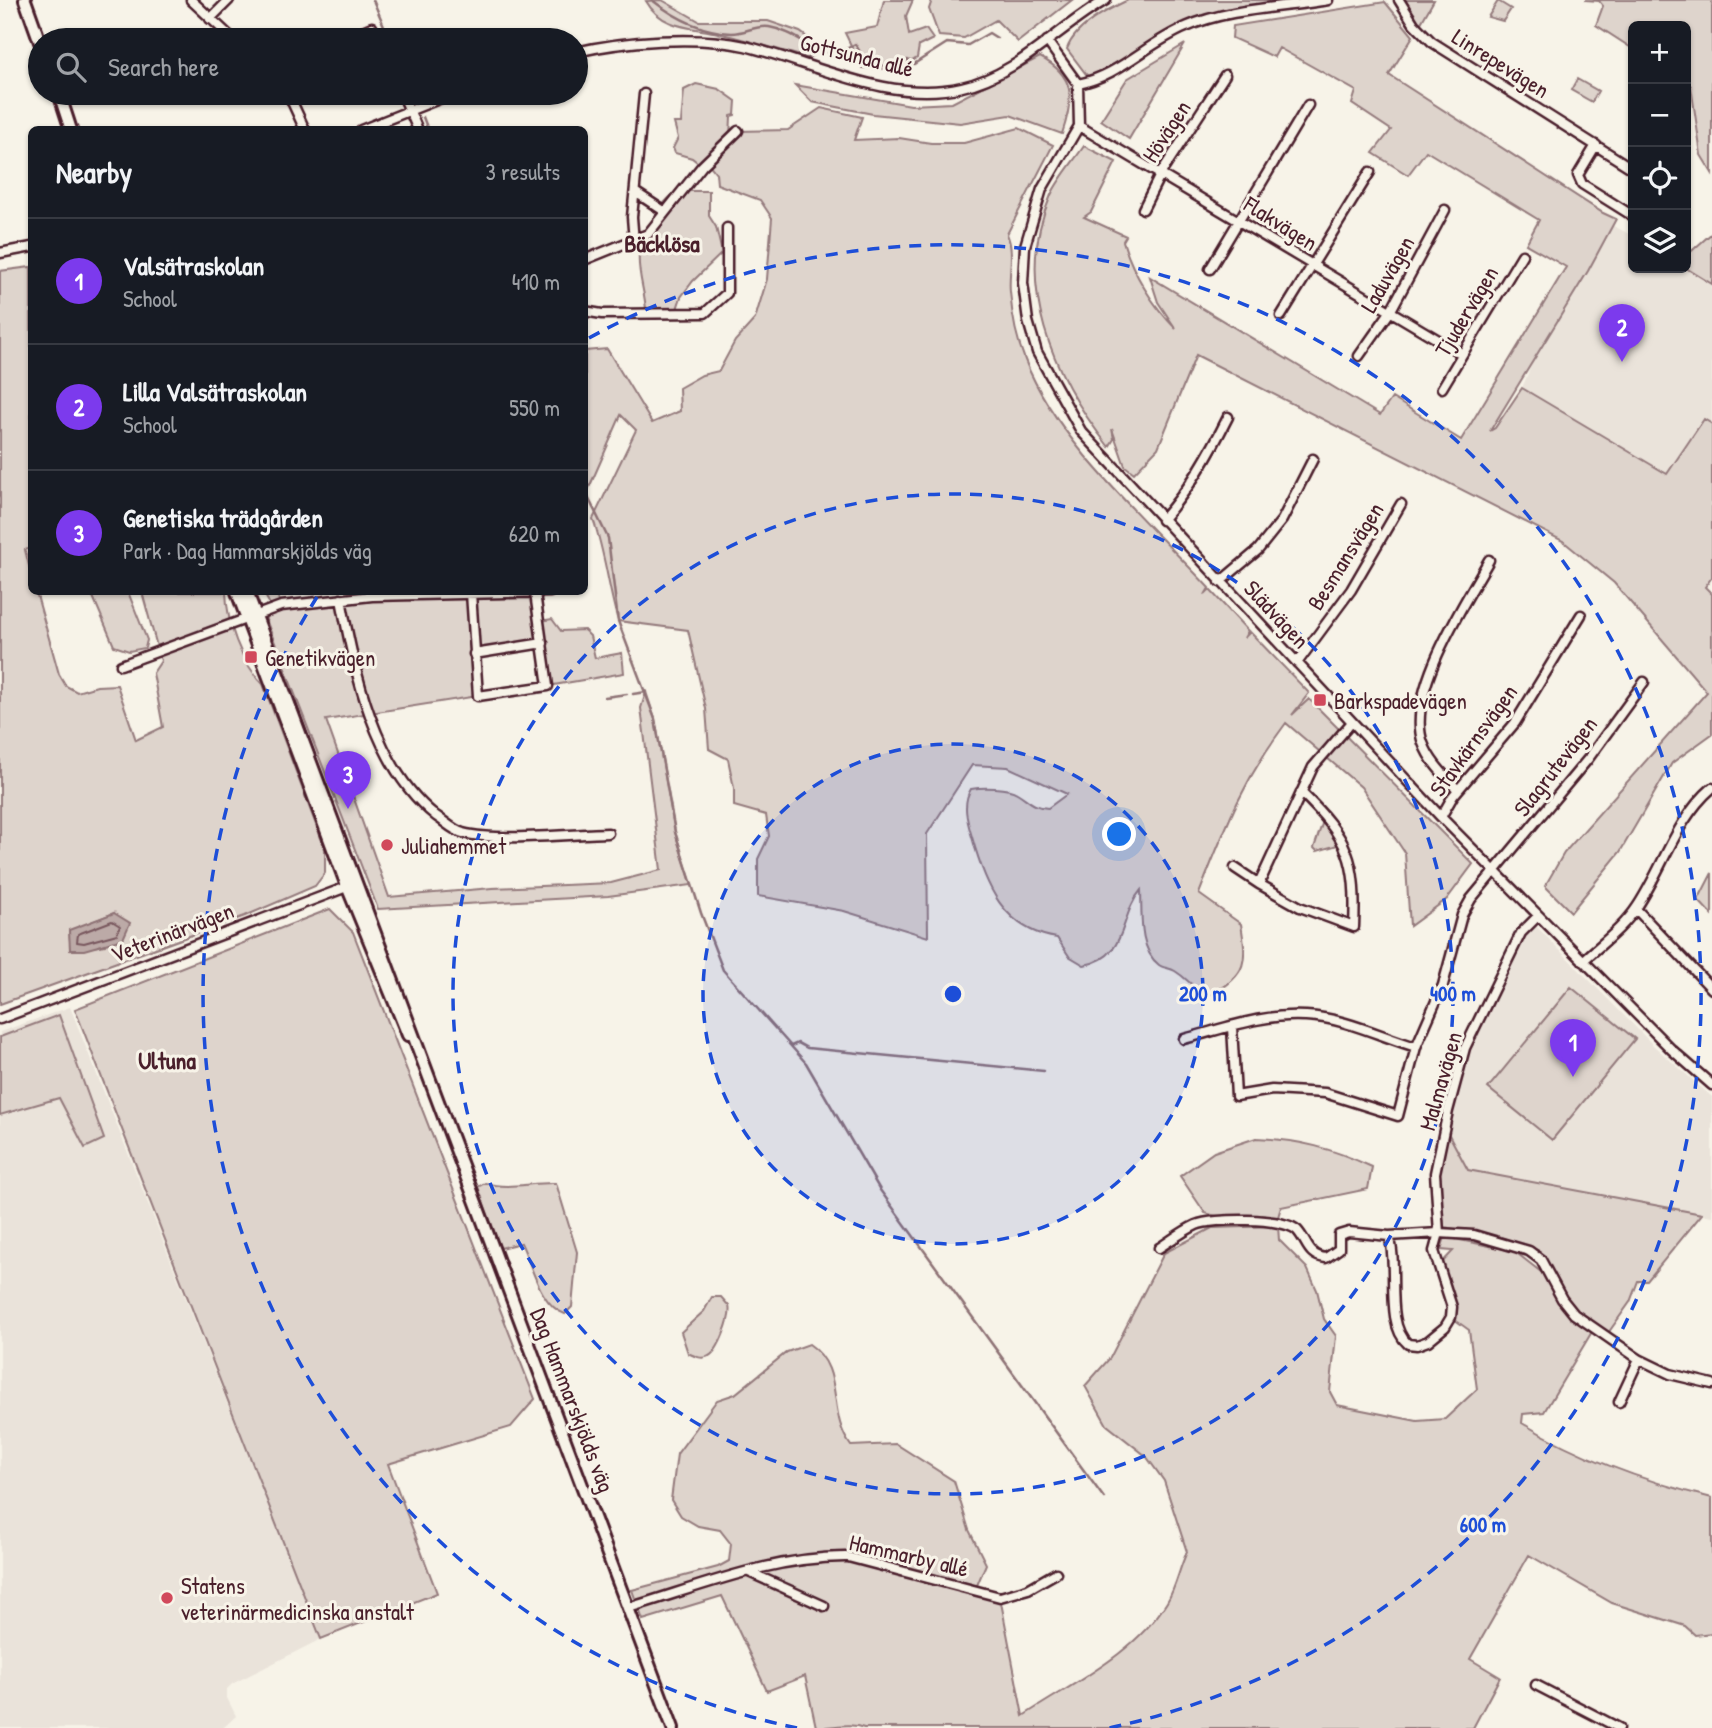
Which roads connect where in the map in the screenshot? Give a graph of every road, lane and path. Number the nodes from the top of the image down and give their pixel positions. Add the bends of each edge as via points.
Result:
1 (24, 0) edge
2 (191, 0) edge
3 (229, 0) edge
4 (1106, 0) edge
5 (1328, 0) edge
6 (1399, 0) edge
7 (211, 19) junction
8 (35, 28) edge
9 (221, 28) edge
10 (1046, 41) junction
11 (588, 50) edge
12 (1225, 75) dead end
13 (1078, 84) junction
14 (644, 94) dead end
15 (63, 105) edge
16 (65, 105) edge
17 (294, 105) edge
18 (409, 105) edge
19 (422, 105) edge
20 (1308, 105) dead end
21 (411, 109) junction
22 (70, 126) edge
23 (76, 126) edge
24 (303, 126) edge
25 (371, 126) edge
26 (417, 126) edge
27 (1079, 127) junction
28 (738, 131) dead end
29 (1595, 145) junction
30 (1628, 166) edge
31 (1370, 172) dead end
32 (1161, 173) junction
33 (635, 192) junction
34 (1143, 209) dead end
35 (1445, 210) dead end
36 (664, 211) junction
37 (1628, 213) edge
38 (1241, 220) junction
39 (727, 228) dead end
40 (634, 242) junction
41 (28, 248) edge
42 (0, 253) edge
43 (1522, 255) dead end
44 (588, 259) edge
45 (1313, 266) junction
46 (1210, 269) dead end
47 (588, 312) edge
48 (1390, 312) junction
49 (1281, 316) dead end
50 (1462, 354) junction
51 (1359, 356) dead end
52 (1442, 388) dead end
53 (1228, 418) dead end
54 (1313, 459) dead end
55 (1401, 503) dead end
56 (1162, 520) junction
57 (1489, 560) dead end
58 (1220, 582) junction
59 (239, 595) edge
60 (248, 595) edge
61 (428, 595) edge
62 (471, 595) edge
63 (535, 595) edge
64 (341, 599) junction
65 (251, 615) junction
66 (1581, 615) dead end
67 (543, 643) junction
68 (474, 654) junction
69 (1297, 663) junction
70 (121, 665) dead end
71 (1644, 682) dead end
72 (1352, 722) junction
73 (1712, 788) edge
74 (1458, 790) junction
75 (1301, 792) junction
76 (1441, 817) junction
77 (608, 833) dead end
78 (1235, 868) dead end
79 (1495, 873) junction
80 (1259, 884) junction
81 (352, 885) junction
82 (1636, 909) junction
83 (1538, 916) junction
84 (1583, 961) junction
85 (1712, 989) edge
86 (0, 1018) edge
87 (1232, 1027) junction
88 (1184, 1039) dead end
89 (1416, 1047) junction
90 (1712, 1085) edge
91 (1439, 1233) junction
92 (1389, 1236) junction
93 (1159, 1248) dead end
94 (1639, 1359) junction
95 (1712, 1384) edge
96 (1619, 1402) dead end
97 (749, 1572) junction
98 (1056, 1573) dead end
99 (824, 1606) dead end
100 (628, 1608) junction
101 (1536, 1685) dead end
102 (673, 1728) edge
103 (1619, 1728) edge

1 - 8 main road
2 - 7 street
3 - 7 street
4 - 10 street, Gottsunda allé
5 - 13 street via 1190,25 1158,39 1100,79
6 - 29 street, Linrepevägen via 1432,42
7 - 9 street
10 - 11 street, Gottsunda allé via 1005,69 964,87 910,90 742,45 645,41
10 - 13 street
12 - 32 street, Hövägen
13 - 27 street
14 - 33 street
15 - 22 main road
16 - 23 main road
17 - 24 street
18 - 21 street
19 - 21 street
20 - 38 street
21 - 25 street
21 - 26 street
27 - 32 street, Flakvägen
27 - 56 street, Slädvägen via 1042,189 1032,217 1023,283 1028,321 1050,380 1081,431
28 - 36 street
29 - 30 street, Linrepevägen
29 - 37 street via 1578,175 1582,184
31 - 45 street
32 - 34 street, Hövägen
32 - 38 street, Flakvägen
33 - 36 street
33 - 40 street
35 - 48 street, Laduvägen
36 - 40 street via 648,234
38 - 45 street, Flakvägen
38 - 46 street
39 - 47 street via 727,293 705,313
40 - 44 street
41 - 42 street
43 - 50 street, Tjudervägen
45 - 48 street, Flakvägen
45 - 49 street
48 - 50 street, Flakvägen
48 - 51 street, Laduvägen
50 - 52 street, Tjudervägen
53 - 56 street via 1207,460
54 - 58 street via 1282,520 1258,550
55 - 69 street, Besmansvägen via 1351,590
56 - 58 street, Slädvägen
57 - 74 street via 1428,677 1422,715 1422,740 1432,762
58 - 69 street, Slädvägen
59 - 65 main road, Dag Hammarskjölds väg
60 - 65 main road, Dag Hammarskjölds väg
61 - 64 street
62 - 68 street
63 - 67 street
64 - 65 street via 281,606
64 - 77 street via 364,691 386,751 406,787 424,806 461,833
65 - 70 street
65 - 81 main road, Dag Hammarskjölds väg
66 - 74 street, Stavkärnsvägen via 1515,723
67 - 68 street
67 - 68 street via 548,686 478,696
69 - 72 street, Slädvägen
71 - 79 street, Slagrutevägen
72 - 75 street via 1313,767
72 - 76 street, Slädvägen
73 - 82 street via 1683,823
74 - 76 street, Stavkärnsvägen
75 - 80 street
75 - 80 street via 1330,820 1347,847 1356,887 1354,927 1300,907
76 - 79 street, Slädvägen
78 - 80 street
79 - 83 street, Slädvägen
79 - 89 street, Slagrutevägen via 1462,915 1443,985
81 - 86 street, Veterinärvägen
81 - 100 main road, Dag Hammarskjölds väg via 434,1087
82 - 84 street
82 - 85 street
83 - 84 street, Slädvägen
83 - 91 street, Malmavägen via 1521,933 1465,1048 1435,1173
84 - 90 street, Slädvägen
87 - 88 street
87 - 89 street via 1276,1017 1307,1016 1342,1022
87 - 89 street, Slagrutevägen via 1236,1096 1272,1090 1325,1093 1398,1116
91 - 92 street
91 - 92 street, Malmavägen via 1434,1251 1451,1317 1437,1335 1417,1345 1401,1339 1393,1306 1394,1261
91 - 94 street via 1474,1235 1529,1251 1541,1260 1574,1314
92 - 93 street via 1339,1235 1339,1249 1326,1258 1317,1257 1295,1228 1258,1221 1211,1221
94 - 95 street via 1670,1374
94 - 96 street
97 - 98 street, Hammarby allé via 778,1563 849,1557 1000,1597 1028,1589
97 - 99 street
97 - 100 street, Hammarby allé
100 - 102 main road, Dag Hammarskjölds väg
101 - 103 street

